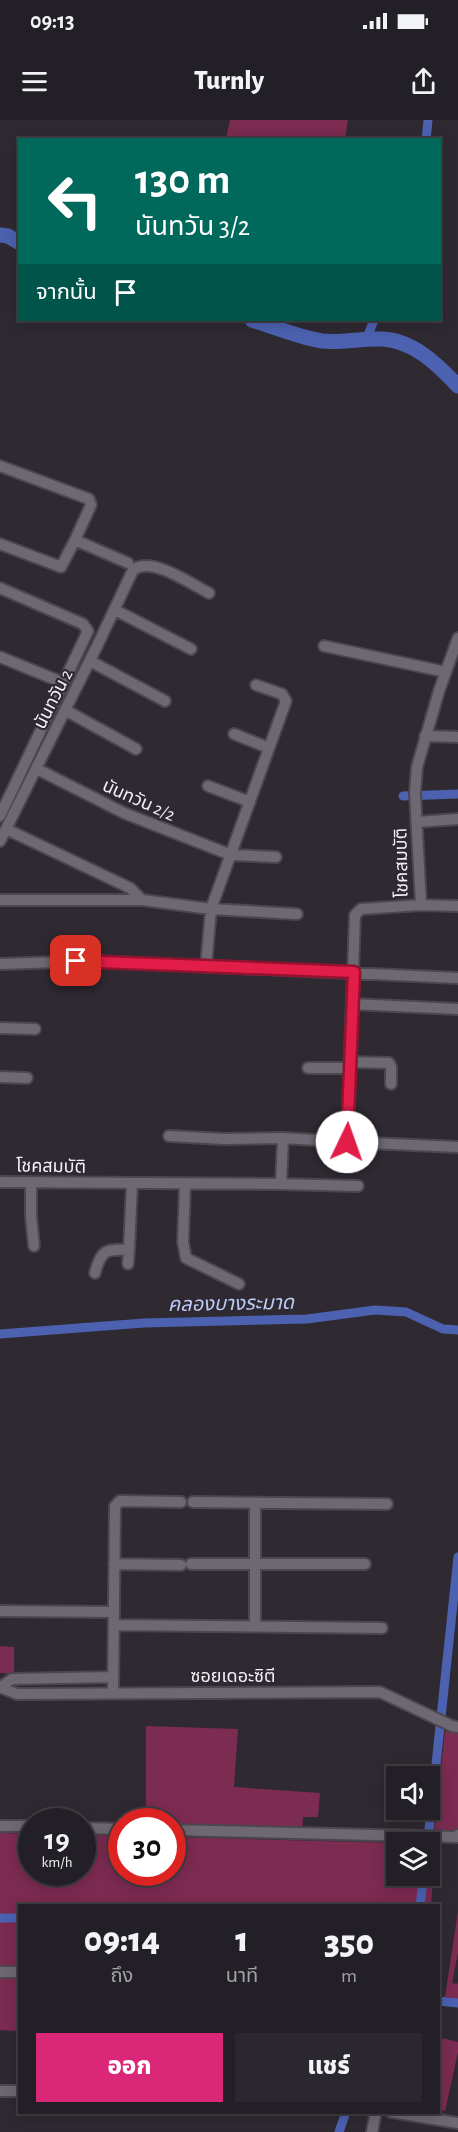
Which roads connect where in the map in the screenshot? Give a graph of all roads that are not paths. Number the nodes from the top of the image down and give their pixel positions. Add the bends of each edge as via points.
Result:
1 (0, 466) edge
2 (75, 540) junction
3 (0, 544) edge
4 (130, 567) junction
5 (0, 588) edge
6 (208, 592) dead end
7 (115, 610) junction
8 (458, 638) edge
9 (324, 646) dead end
10 (191, 649) dead end
11 (0, 657) edge
12 (90, 661) junction
13 (446, 672) junction
14 (64, 683) junction
15 (256, 685) dead end
16 (165, 701) dead end
17 (65, 710) junction
18 (234, 734) dead end
19 (425, 736) junction
20 (458, 737) edge
21 (269, 748) junction
22 (136, 749) dead end
23 (37, 769) junction
24 (208, 786) dead end
25 (250, 802) junction
26 (0, 816) edge
27 (458, 819) edge
28 (417, 822) junction
29 (6, 828) junction
30 (0, 841) edge
31 (231, 855) junction
32 (276, 856) dead end
33 (0, 900) edge
34 (142, 900) junction
35 (420, 905) junction
36 (458, 906) edge
37 (210, 909) junction
38 (297, 914) dead end
39 (0, 964) edge
40 (206, 966) junction
41 (354, 972) junction
42 (458, 978) edge
43 (352, 1004) junction
44 (458, 1009) edge
45 (0, 1028) edge
46 (35, 1029) dead end
47 (350, 1065) junction
48 (308, 1068) dead end
49 (0, 1077) edge
50 (27, 1078) dead end
51 (391, 1084) dead end
52 (169, 1136) dead end
53 (283, 1138) junction
54 (347, 1142) junction
55 (458, 1147) edge
56 (0, 1182) edge
57 (31, 1182) junction
58 (132, 1184) junction
59 (185, 1184) junction
60 (281, 1184) junction
61 (358, 1186) dead end
62 (34, 1246) dead end
63 (129, 1250) junction
64 (128, 1264) dead end
65 (95, 1273) dead end
66 (239, 1284) dead end
67 (181, 1502) dead end
68 (193, 1502) dead end
69 (255, 1503) junction
70 (387, 1504) dead end
71 (114, 1564) junction
72 (255, 1564) junction
73 (365, 1564) dead end
74 (0, 1611) edge
75 (114, 1612) junction
76 (114, 1624) junction
77 (255, 1626) junction
78 (382, 1628) dead end
79 (113, 1677) junction
80 (1, 1687) edge
81 (113, 1693) junction
82 (458, 1727) edge
83 (0, 1826) edge
84 (18, 1826) edge
85 (186, 1830) edge
86 (458, 1834) edge
87 (0, 1972) edge
88 (18, 1972) edge
89 (0, 2091) edge
90 (18, 2091) edge
91 (376, 2114) edge
92 (398, 2114) edge
93 (458, 2123) edge
94 (440, 2126) edge
95 (372, 2132) edge

1 - 2 street via 89,499 91,505
2 - 3 street via 61,567
2 - 4 street
4 - 6 street via 157,567
4 - 7 street, นันทวัน 2
5 - 14 street via 87,627 88,635
7 - 10 street
7 - 12 street, นันทวัน 2
8 - 13 street, โชคสมบัติ
9 - 13 street
11 - 14 street
12 - 16 street
12 - 17 street, นันทวัน 2
13 - 19 street, โชคสมบัติ
14 - 26 street
15 - 21 street via 286,698
17 - 22 street
17 - 23 street, นันทวัน 2
18 - 21 street
19 - 20 street
19 - 28 street, โชคสมบัติ via 417,767
21 - 25 street
23 - 29 street, นันทวัน 2
23 - 31 street, นันทวัน 2/2 via 124,813
24 - 25 street
25 - 31 street
27 - 28 street
28 - 35 street, โชคสมบัติ
29 - 30 street, นันทวัน 2
29 - 34 street via 130,888
31 - 32 street
31 - 37 street
33 - 34 street
34 - 37 street
35 - 36 street
35 - 41 street, โชคสมบัติ via 358,909 354,921
37 - 38 street
37 - 40 street
39 - 40 street via 62,960
40 - 41 street
41 - 42 street
41 - 43 street, โชคสมบัติ
43 - 44 street
43 - 47 street, โชคสมบัติ
45 - 46 street
47 - 48 street
47 - 51 street via 387,1062 391,1067
47 - 54 street, โชคสมบัติ
49 - 50 street
52 - 53 street
53 - 54 street
53 - 60 street
54 - 55 street
56 - 57 street, โชคสมบัติ
57 - 58 street, โชคสมบัติ
57 - 62 street
58 - 59 street, โชคสมบัติ
58 - 63 street
59 - 60 street, โชคสมบัติ
59 - 66 street via 186,1258
60 - 61 street, โชคสมบัติ
63 - 64 street
63 - 65 street via 106,1251 98,1260
67 - 71 street via 117,1503
68 - 69 street
69 - 70 street
69 - 72 street
71 - 72 street
71 - 75 street
72 - 73 street
72 - 77 street
74 - 75 street
75 - 76 street
76 - 77 street
76 - 79 street
77 - 78 street
79 - 80 street, ซอยเดอะซิตี via 12,1679
79 - 81 street
80 - 81 street, ซอยเดอะซิตี via 18,1694
81 - 82 street, ซอยเดอะซิตี via 380,1692
83 - 84 street
85 - 86 street via 398,1837
87 - 88 street
89 - 90 street
91 - 95 street
92 - 94 street
93 - 94 street

